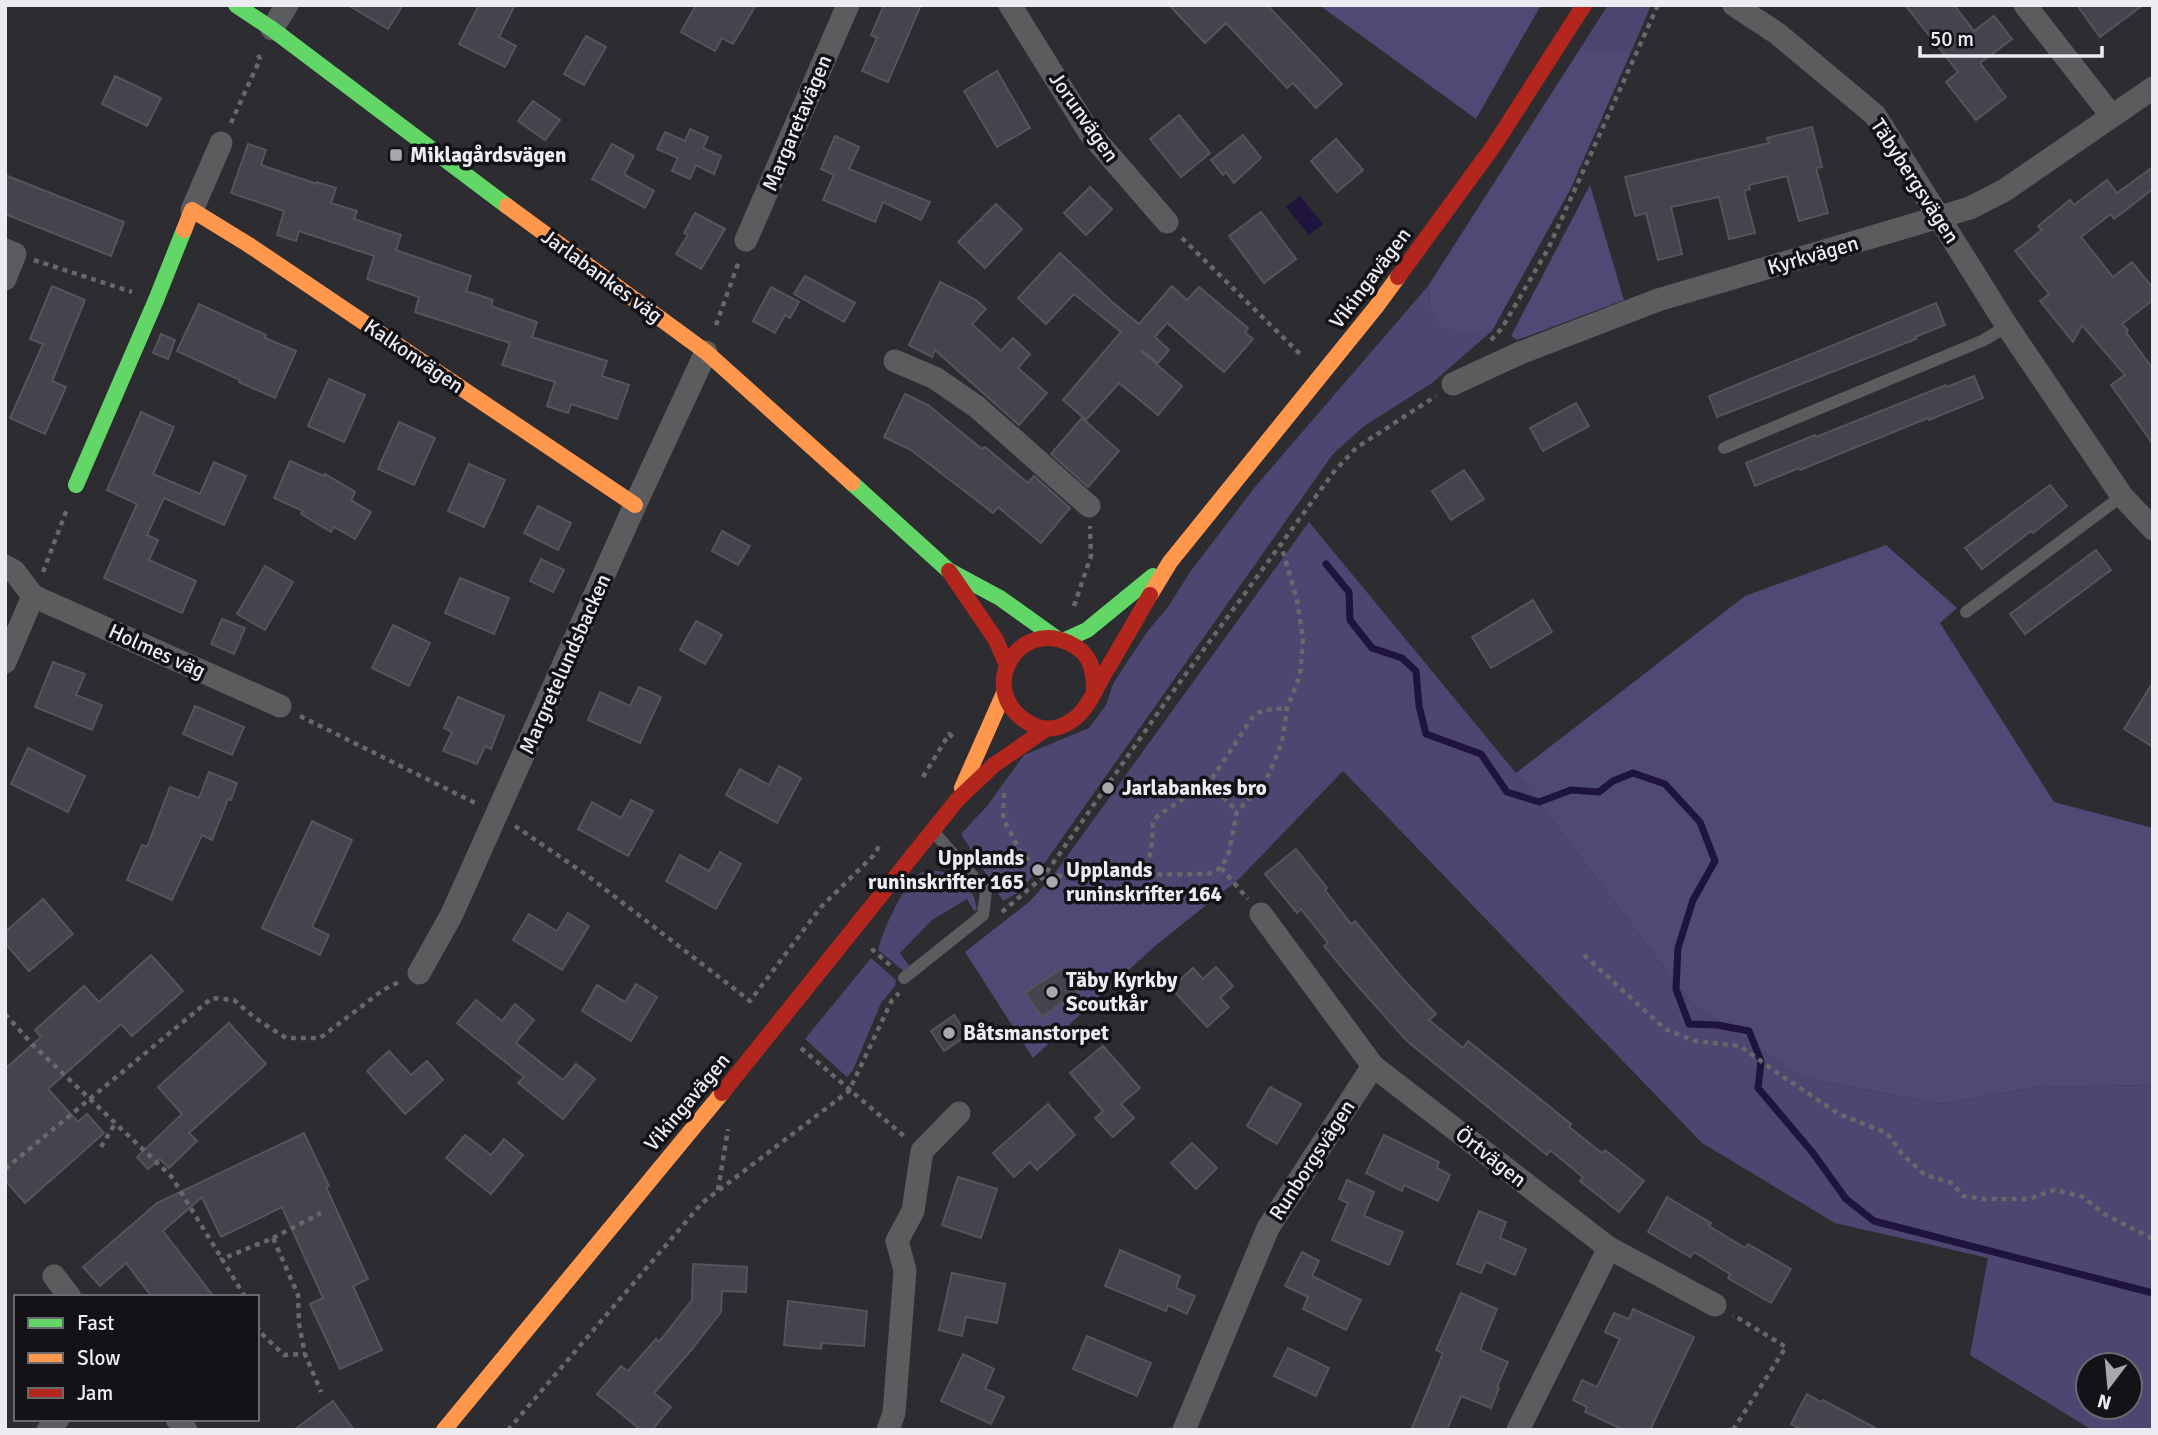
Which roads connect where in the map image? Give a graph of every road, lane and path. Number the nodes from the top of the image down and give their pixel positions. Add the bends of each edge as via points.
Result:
1 (236, 5) edge
2 (287, 5) edge
3 (848, 5) edge
4 (1010, 5) edge
5 (1584, 5) edge
6 (1658, 5) edge
7 (1734, 5) edge
8 (2025, 5) edge
9 (272, 29) junction
10 (255, 51) dead end
11 (2153, 88) edge
12 (2110, 115) junction
13 (221, 143) joint
14 (192, 210) junction
15 (1940, 218) junction
16 (1167, 222) joint
17 (746, 240) joint
18 (10, 252) edge
19 (5, 279) edge
20 (156, 300) junction
21 (2007, 326) junction
22 (1486, 347) dead end
23 (706, 352) junction
24 (895, 361) dead end
25 (1311, 365) dead end
26 (1453, 384) joint
27 (1724, 448) dead end
28 (76, 485) joint
29 (2122, 496) junction
30 (635, 505) junction
31 (1089, 506) joint
32 (2153, 529) edge
33 (1281, 544) junction
34 (1170, 562) junction
35 (5, 566) edge
36 (948, 570) junction
37 (33, 596) junction
38 (1966, 612) dead end
39 (1070, 617) dead end
40 (1060, 639) junction
41 (5, 662) edge
42 (1007, 666) junction
43 (1094, 691) junction
44 (1004, 693) junction
45 (280, 706) joint
46 (1287, 708) junction
47 (1046, 729) junction
48 (1209, 783) junction
49 (957, 799) junction
50 (1237, 811) junction
51 (498, 814) junction
52 (932, 830) junction
53 (880, 845) dead end
54 (1221, 867) junction
55 (1044, 876) junction
56 (1142, 876) junction
57 (1261, 914) joint
58 (999, 915) dead end
59 (1584, 955) dead end
60 (865, 960) dead end
61 (419, 973) joint
62 (907, 981) junction
63 (5, 1014) edge
64 (799, 1041) dead end
65 (801, 1048) dead end
66 (791, 1051) dead end
67 (1373, 1066) junction
68 (849, 1091) junction
69 (90, 1099) junction
70 (959, 1113) dead end
71 (116, 1122) junction
72 (729, 1125) dead end
73 (101, 1147) dead end
74 (922, 1151) junction
75 (5, 1169) edge
76 (718, 1191) junction
77 (321, 1213) dead end
78 (273, 1238) junction
79 (2153, 1239) edge
80 (1609, 1248) junction
81 (222, 1259) junction
82 (54, 1276) dead end
83 (68, 1295) edge
84 (243, 1295) edge
85 (1715, 1304) joint
86 (259, 1330) edge
87 (305, 1354) junction
88 (321, 1392) dead end
89 (444, 1430) edge
90 (508, 1430) edge
91 (888, 1430) edge
92 (1184, 1430) edge
93 (1518, 1430) edge
94 (1733, 1430) edge

1 - 9 main road, Jarlabankes väg
2 - 9 street
3 - 17 street, Margaretavägen
4 - 16 street, Jorunvägen via 1089,132
5 - 34 main road, Vikingavägen via 1495,144 1376,307
6 - 22 path via 1548,249
7 - 15 street, Täbybergsvägen via 1778,34 1875,115
8 - 12 street
9 - 23 main road, Jarlabankes väg
10 - 13 path via 260,59
11 - 12 street, Kyrkvägen
12 - 15 street, Kyrkvägen via 2005,190
13 - 14 street
14 - 20 main road
14 - 30 main road, Kalkonvägen
15 - 21 street, Täbybergsvägen
15 - 26 street, Kyrkvägen via 1658,300
16 - 25 path
17 - 23 path
18 - 19 street
18 - 20 path
20 - 28 main road
21 - 27 lane via 1984,340
21 - 29 street, Täbybergsvägen
23 - 30 street, Margretelundsbacken
23 - 36 main road, Jarlabankes väg
24 - 31 street via 935,378 977,407
26 - 33 path via 1356,448
28 - 37 path
29 - 32 street, Täbybergsvägen
29 - 38 lane
30 - 51 street, Margretelundsbacken
31 - 39 path via 1091,556
33 - 46 path via 1303,639 1300,676
33 - 55 path
34 - 40 main road, Vikingavägen via 1087,630
34 - 43 main road, Vikingavägen
35 - 37 street, Holmes väg
36 - 40 main road, Jarlabankes väg via 1000,597
36 - 42 main road, Jarlabankes väg via 996,640
37 - 41 street
37 - 45 street, Holmes väg
40 - 42 main road, Vikingavägen via 1040,638 1025,644
40 - 43 main road via 1089,658
42 - 44 main road, Vikingavägen
43 - 47 main road, Vikingavägen via 1079,718
44 - 47 main road via 1016,715
44 - 49 main road, Vikingavägen
45 - 51 path
46 - 48 path via 1254,715
46 - 50 path via 1282,743 1264,786
47 - 49 main road, Vikingavägen via 994,765
48 - 50 path
48 - 56 path via 1153,821 1151,852
49 - 52 main road, Vikingavägen
50 - 54 path via 1229,852
51 - 53 path via 588,876 750,1001 821,907
51 - 61 street, Margretelundsbacken
52 - 62 lane via 986,891 983,915
52 - 89 main road, Vikingavägen via 762,1045
54 - 56 path via 1208,874
54 - 57 path
55 - 56 path
55 - 58 path
57 - 67 street
59 - 79 path via 1665,1029 1695,1041 1740,1046 1839,1114 1887,1133 1925,1175 1952,1183 1963,1196 2029,1199 2053,1190 2081,1196
60 - 62 path via 873,950
61 - 69 path via 383,990 320,1038 286,1038 234,1000 212,998
62 - 68 path via 892,1000
63 - 69 path
64 - 66 path
65 - 68 path
67 - 80 street, Örtvägen
67 - 92 street, Runborgsvägen via 1268,1228
68 - 74 path
68 - 76 path
69 - 71 path
69 - 75 path
70 - 74 street
71 - 73 path
71 - 81 path via 171,1176
72 - 76 path
74 - 91 street via 912,1211 897,1241 905,1269 894,1413
76 - 90 path via 702,1203
77 - 78 path
78 - 81 path
78 - 87 path via 298,1295
80 - 85 street, Örtvägen
80 - 93 street
81 - 84 path
82 - 83 street
85 - 94 path via 1786,1347
86 - 87 path via 284,1355
87 - 88 path

